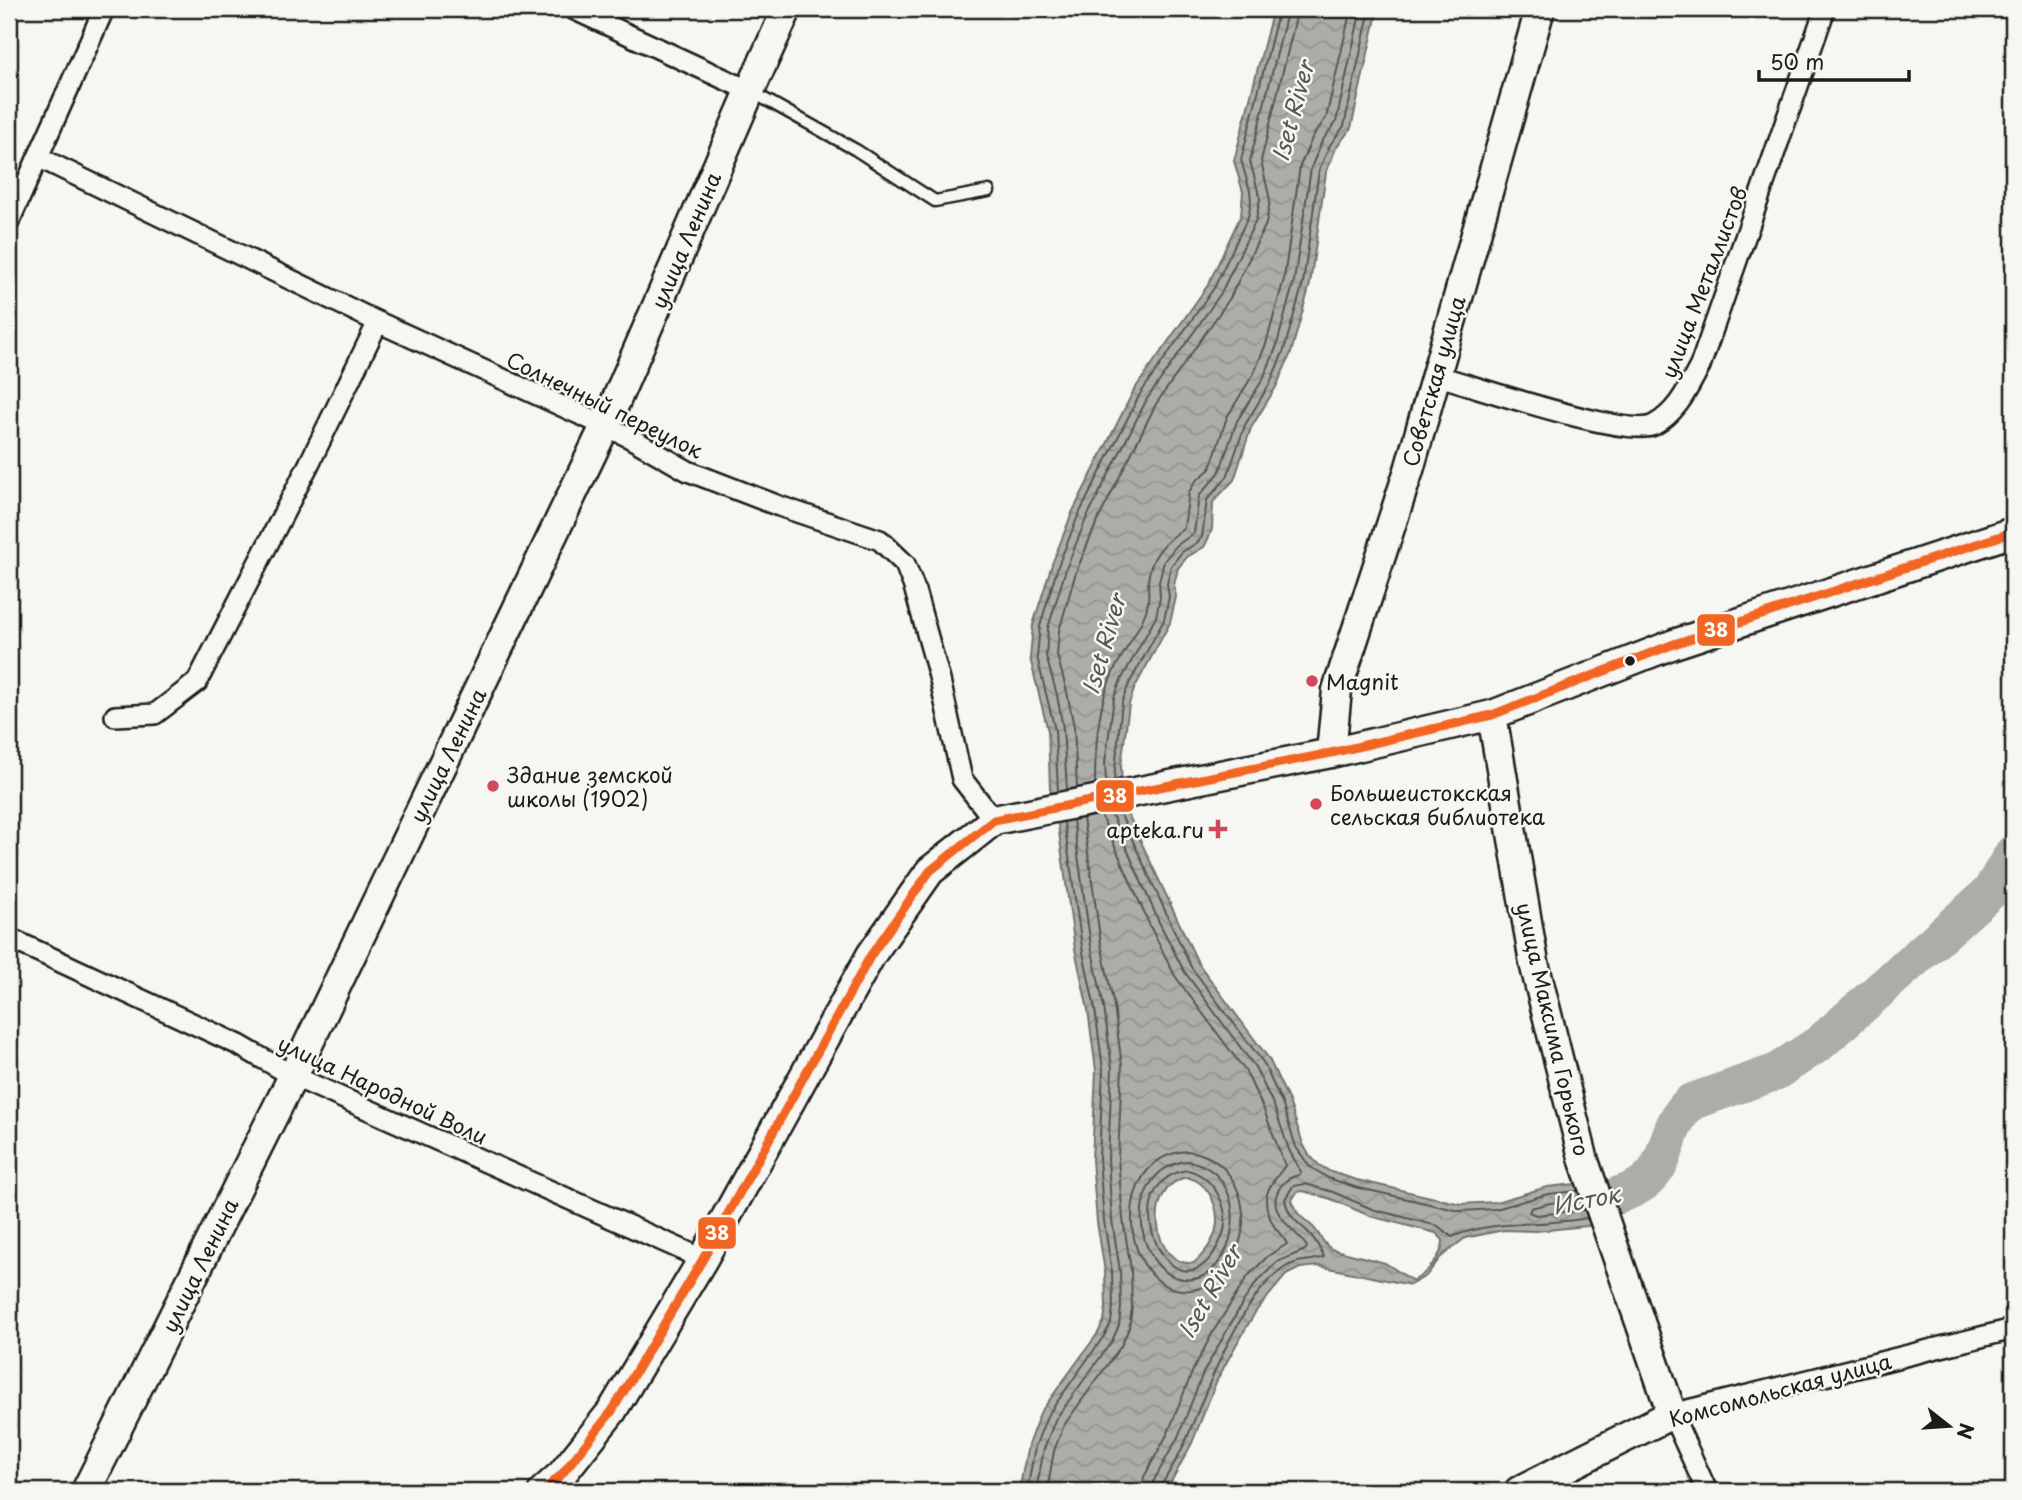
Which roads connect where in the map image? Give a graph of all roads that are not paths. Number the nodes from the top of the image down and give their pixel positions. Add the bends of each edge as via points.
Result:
1 (104, 9) edge
2 (573, 9) edge
3 (788, 9) edge
4 (1539, 9) edge
5 (1825, 9) edge
6 (750, 90) junction
7 (38, 156) junction
8 (989, 191) dead end
9 (9, 222) edge
10 (378, 322) junction
11 (1435, 374) junction
12 (605, 426) junction
13 (2013, 532) edge
14 (1492, 715) junction
15 (115, 716) dead end
16 (1331, 754) junction
17 (1004, 817) junction
18 (9, 938) edge
19 (293, 1076) junction
20 (704, 1259) junction
21 (2013, 1329) edge
22 (1672, 1414) junction
23 (86, 1491) edge
24 (542, 1491) edge
25 (1519, 1491) edge
26 (1707, 1491) edge

1 - 7 street
2 - 6 street
3 - 6 street, улица Ленина
4 - 11 street, Советская улица
5 - 11 street, улица Металлистов via 1700,366 1679,405 1653,426 1624,426 1587,420
6 - 8 lane via 935,201
6 - 12 street, улица Ленина
7 - 9 street
7 - 10 street, Солнечный переулок
10 - 12 street, Солнечный переулок
10 - 15 street via 197,682 155,714
11 - 16 street, Советская улица via 1409,470 1337,690
12 - 17 street, Солнечный переулок via 688,471 880,540 905,564 940,680 962,779
12 - 19 street, улица Ленина
13 - 14 street via 1674,644
14 - 16 street
14 - 22 street, улица Максима Горького via 1534,963 1584,1161
16 - 17 street
17 - 20 street via 930,871 871,955
18 - 19 street, улица Народной Воли via 239,1045
19 - 20 street, улица Народной Воли
19 - 23 street, улица Ленина
20 - 24 street via 612,1411 562,1474
21 - 22 street, Комсомольская улица
22 - 25 street, Комсомольская улица
22 - 26 street, улица Максима Горького

